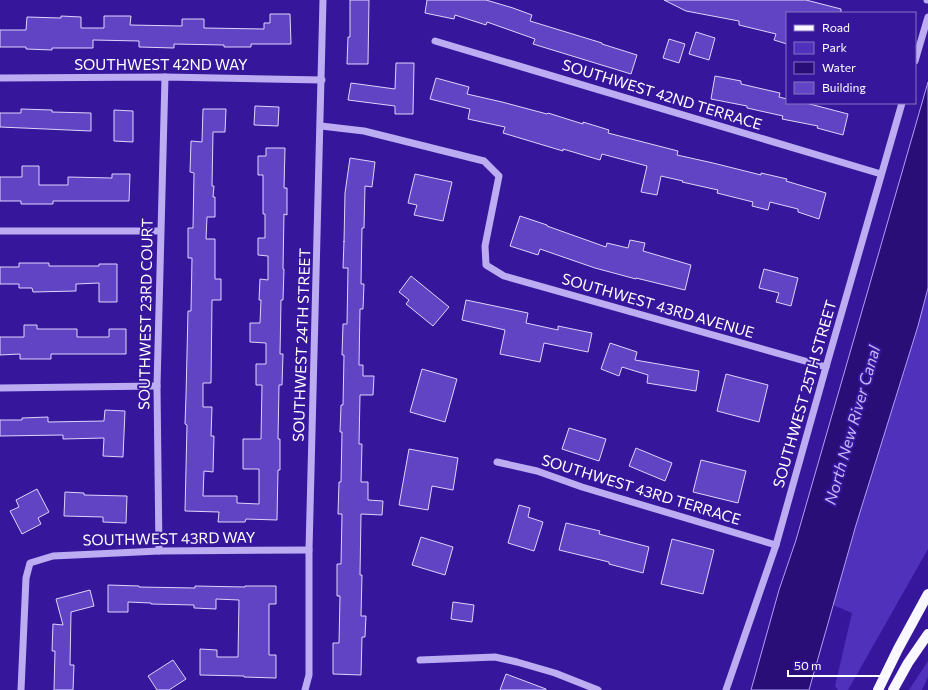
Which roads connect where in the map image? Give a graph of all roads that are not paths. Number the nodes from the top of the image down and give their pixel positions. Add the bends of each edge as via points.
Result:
1 (323, 0) edge
2 (928, 17) edge
3 (435, 41) dead end
4 (916, 58) edge
5 (165, 77) junction
6 (0, 78) edge
7 (322, 80) junction
8 (902, 104) edge
9 (321, 126) junction
10 (881, 174) junction
11 (160, 231) junction
12 (0, 232) edge
13 (826, 366) junction
14 (157, 386) junction
15 (0, 388) edge
16 (497, 462) dead end
17 (776, 545) junction
18 (309, 550) junction
19 (159, 551) junction
20 (928, 594) edge
21 (928, 634) edge
22 (420, 660) dead end
23 (21, 690) edge
24 (305, 690) edge
25 (598, 690) edge
26 (726, 690) edge
27 (878, 690) edge
28 (893, 690) edge

1 - 7 street, SOUTHWEST 24TH STREET
2 - 4 street
3 - 10 street, SOUTHWEST 42ND TERRACE
5 - 6 street, SOUTHWEST 42ND WAY
5 - 7 street, SOUTHWEST 42ND WAY
5 - 11 street, SOUTHWEST 23RD COURT
7 - 9 street, SOUTHWEST 24TH STREET
8 - 10 street, SOUTHWEST 25TH STREET
9 - 13 street, SOUTHWEST 43RD AVENUE via 364,131 484,161 499,176 485,246 486,265 504,276
9 - 18 street, SOUTHWEST 24TH STREET
10 - 13 street, SOUTHWEST 25TH STREET
11 - 12 street
11 - 14 street, SOUTHWEST 23RD COURT
13 - 17 street, SOUTHWEST 25TH STREET
14 - 15 street
14 - 19 street, SOUTHWEST 23RD COURT
16 - 17 street, SOUTHWEST 43RD TERRACE via 537,471
17 - 26 street, SOUTHWEST 25TH STREET
18 - 19 street, SOUTHWEST 43RD WAY
18 - 24 street, SOUTHWEST 24TH STREET via 309,675
19 - 23 street, SOUTHWEST 43RD WAY via 53,556 30,562 26,578
20 - 27 main road
21 - 28 main road
22 - 25 street via 495,657 555,673

